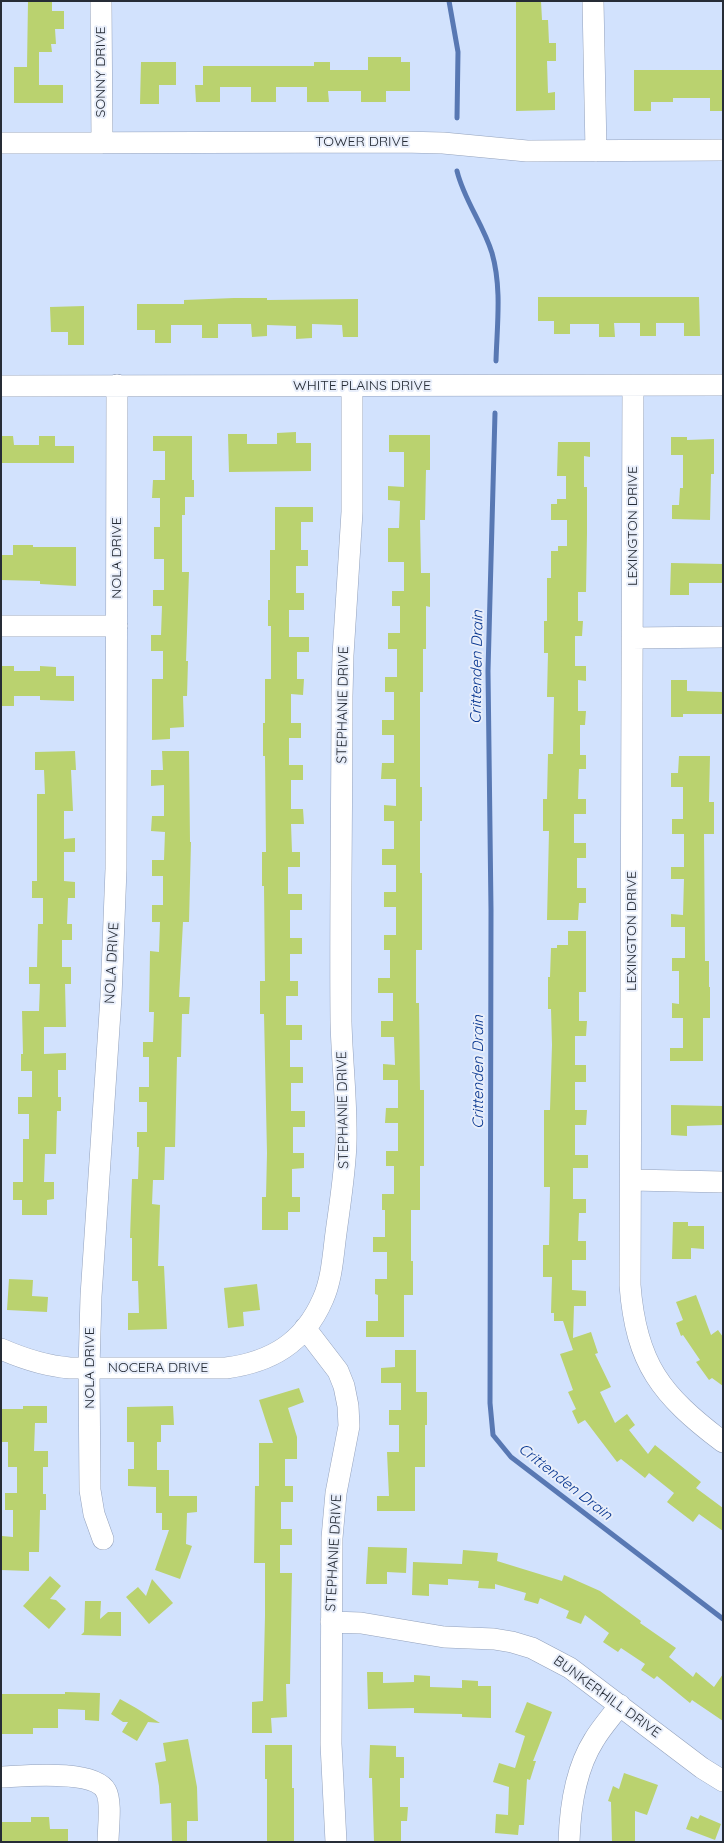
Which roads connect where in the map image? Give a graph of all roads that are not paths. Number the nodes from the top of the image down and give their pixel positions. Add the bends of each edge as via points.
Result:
1 (101, 1) edge
2 (593, 1) edge
3 (1, 143) edge
4 (102, 143) junction
5 (723, 150) edge
6 (596, 151) junction
7 (117, 385) junction
8 (723, 385) edge
9 (1, 386) edge
10 (352, 386) junction
11 (633, 386) junction
12 (1, 626) edge
13 (117, 626) junction
14 (723, 637) edge
15 (632, 638) junction
16 (632, 1180) junction
17 (723, 1182) edge
18 (305, 1328) junction
19 (1, 1349) edge
20 (89, 1368) junction
21 (723, 1442) edge
22 (103, 1539) dead end
23 (331, 1622) junction
24 (620, 1706) junction
25 (1, 1776) edge
26 (723, 1781) edge
27 (108, 1842) edge
28 (336, 1842) edge
29 (569, 1842) edge

1 - 4 street, SONNY DRIVE
2 - 6 street
3 - 4 street, TOWER DRIVE
4 - 6 street, TOWER DRIVE via 402,142 527,151
5 - 6 street, TOWER DRIVE
7 - 9 street, WHITE PLAINS DRIVE
7 - 10 street, WHITE PLAINS DRIVE
7 - 13 street, NOLA DRIVE
8 - 11 street, WHITE PLAINS DRIVE
10 - 11 street, WHITE PLAINS DRIVE
10 - 18 street, STEPHANIE DRIVE via 352,512 342,706 341,1022 345,1168 329,1281
11 - 15 street, LEXINGTON DRIVE
12 - 13 street
13 - 20 street, NOLA DRIVE via 115,908
14 - 15 street
15 - 16 street, LEXINGTON DRIVE
16 - 17 street
16 - 21 street, LEXINGTON DRIVE via 630,1285 636,1333 653,1373 667,1392 685,1412
18 - 20 street, NOCERA DRIVE via 280,1351 246,1366
18 - 23 street, STEPHANIE DRIVE via 338,1371 348,1406 349,1426 334,1513
19 - 20 street, NOCERA DRIVE via 32,1362
20 - 22 street, NOLA DRIVE via 90,1490
23 - 24 street, BUNKERHILL DRIVE via 380,1626 424,1635 512,1642 557,1660
23 - 28 street, STEPHANIE DRIVE via 330,1744
24 - 26 street, BUNKERHILL DRIVE
24 - 29 street via 594,1740 583,1761 573,1801
25 - 27 street via 79,1776 100,1783 107,1792

